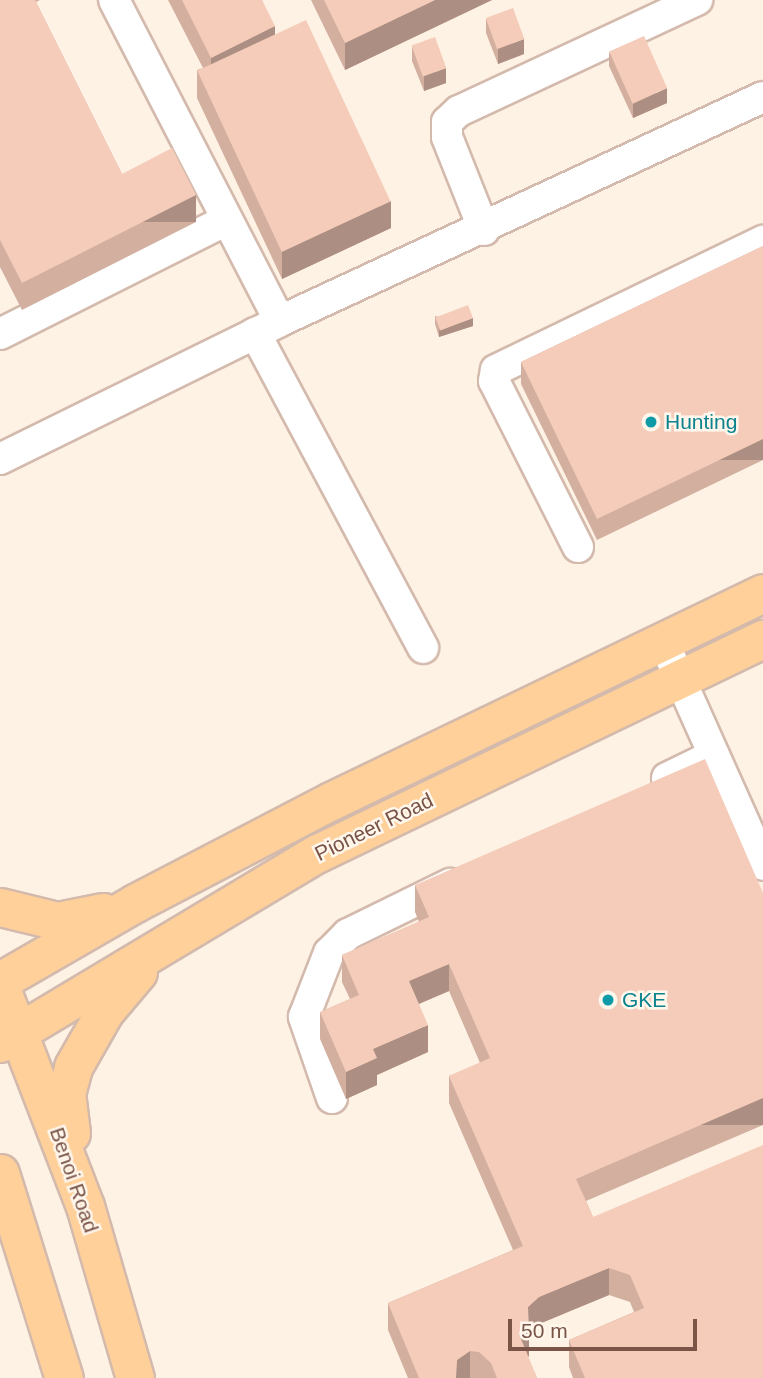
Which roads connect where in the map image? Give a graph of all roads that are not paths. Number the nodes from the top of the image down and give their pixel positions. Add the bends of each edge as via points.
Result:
1 (114, 0) edge
2 (697, 0) edge
3 (763, 97) edge
4 (227, 220) junction
5 (484, 230) junction
6 (763, 242) edge
7 (267, 327) junction
8 (0, 334) edge
9 (0, 459) edge
10 (578, 547) dead end
11 (763, 593) edge
12 (763, 639) edge
13 (663, 641) junction
14 (423, 648) dead end
15 (681, 680) junction
16 (714, 755) junction
17 (641, 791) edge
18 (763, 865) edge
19 (482, 869) edge
20 (135, 903) junction
21 (0, 907) edge
22 (157, 950) junction
23 (0, 983) edge
24 (10, 1037) edge
25 (332, 1098) dead end
26 (2, 1184) edge
27 (85, 1206) junction
28 (64, 1378) edge
29 (135, 1378) edge

1 - 4 lane
2 - 5 lane via 460,111 447,122 447,137
3 - 5 lane
4 - 7 lane
4 - 8 lane
5 - 7 lane
6 - 10 lane via 496,370 494,381
7 - 9 lane
7 - 14 lane
11 - 13 main road, Pioneer Road
12 - 15 main road, Pioneer Road
13 - 15 lane
13 - 20 main road, Pioneer Road via 331,801
15 - 16 lane
15 - 22 main road, Pioneer Road via 318,853
16 - 17 lane
16 - 18 lane
19 - 25 lane via 348,934 329,953 304,1017
20 - 21 main road via 58,921
20 - 23 main road, Pioneer Road
22 - 24 main road, Pioneer Road
22 - 27 main road via 105,1011 73,1067 66,1094
23 - 24 main road, Benoi Road
24 - 27 main road, Benoi Road
26 - 28 main road
27 - 29 main road, Benoi Road

